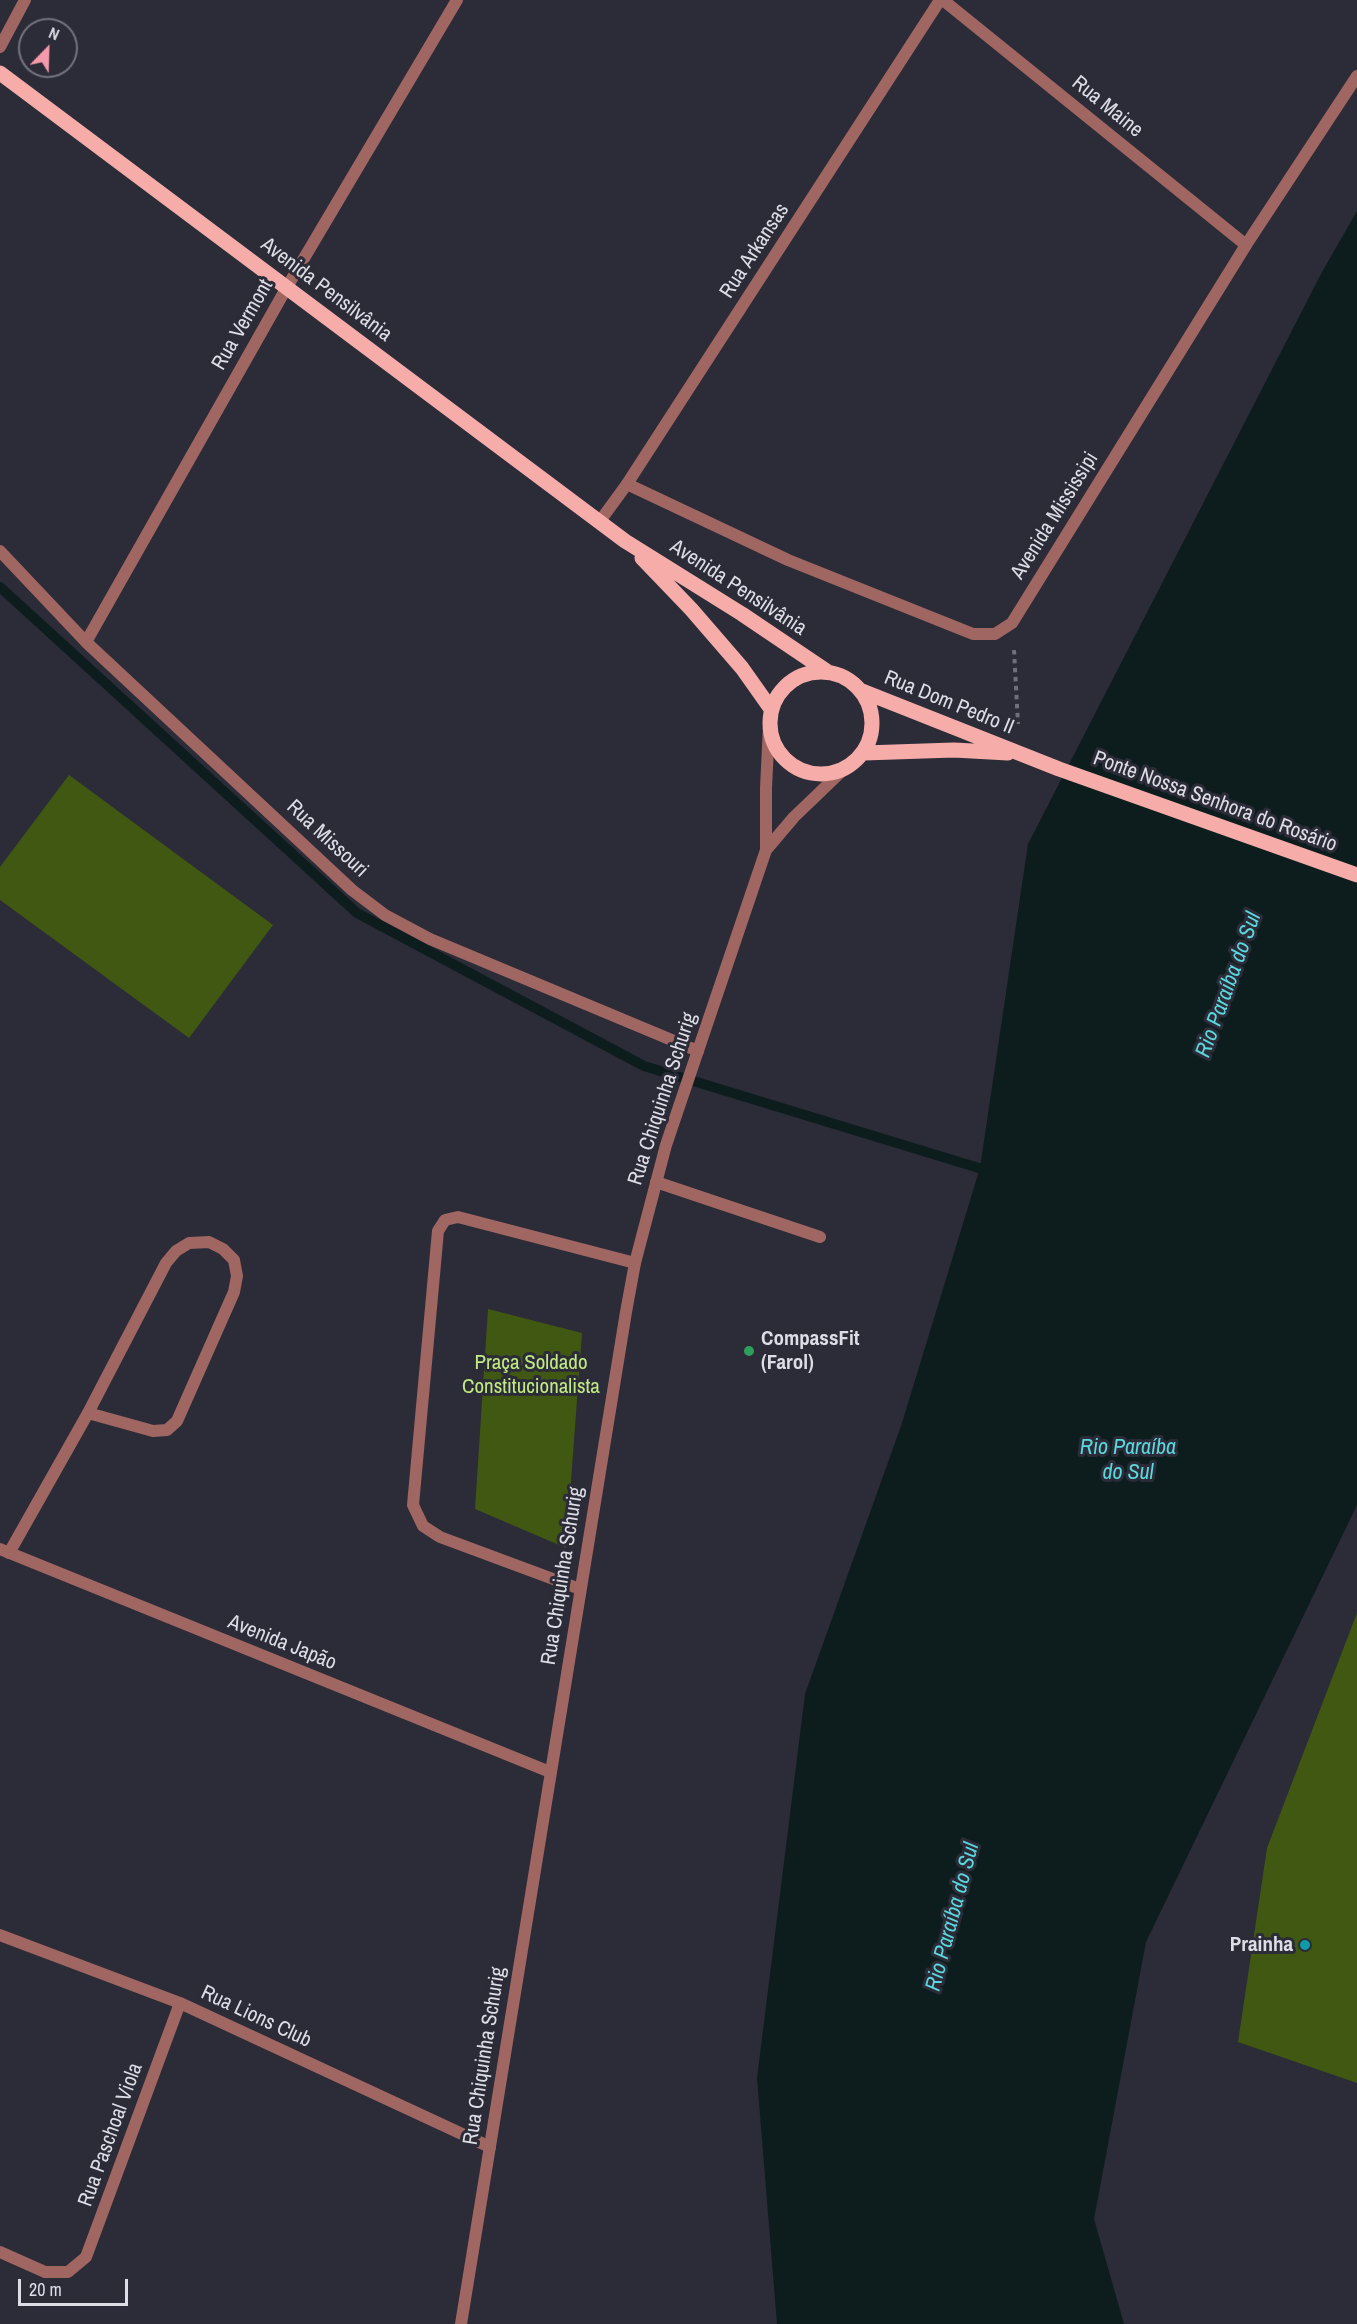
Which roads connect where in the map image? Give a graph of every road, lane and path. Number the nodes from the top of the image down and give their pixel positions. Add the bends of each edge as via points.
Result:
1 (25, 0) edge
2 (457, 0) edge
3 (941, 0) edge
4 (0, 47) edge
5 (0, 73) edge
6 (1357, 76) edge
7 (1246, 245) junction
8 (287, 287) junction
9 (627, 484) junction
10 (600, 521) junction
11 (625, 541) junction
12 (0, 552) edge
13 (1012, 622) junction
14 (86, 642) junction
15 (828, 672) junction
16 (862, 691) junction
17 (771, 709) junction
18 (769, 726) junction
19 (864, 753) junction
20 (1020, 753) junction
21 (1059, 769) joint
22 (843, 770) junction
23 (766, 850) junction
24 (1357, 875) edge
25 (698, 1051) junction
26 (656, 1182) junction
27 (820, 1237) dead end
28 (635, 1263) junction
29 (88, 1413) junction
30 (5, 1551) edge
31 (580, 1589) junction
32 (550, 1773) junction
33 (0, 1935) edge
34 (180, 2003) junction
35 (490, 2147) junction
36 (0, 2252) edge
37 (461, 2324) edge

1 - 4 street
2 - 8 street, Rua Vermont
3 - 7 street, Rua Maine
3 - 9 street, Rua Arkansas
5 - 8 main road, Avenida Pensilvânia
6 - 7 street, Avenida Mississipi
7 - 13 street, Avenida Mississipi
8 - 10 main road, Avenida Pensilvânia
8 - 14 street, Rua Vermont
9 - 10 street, Rua Arkansas
9 - 13 street via 788,560 973,634 995,634
10 - 11 main road, Avenida Pensilvânia
11 - 15 main road, Avenida Pensilvânia
11 - 17 main road, Avenida Pensilvânia via 691,609
12 - 14 street, Rua Missouri
13 - 20 path
14 - 25 street, Rua Missouri via 352,890 385,915 430,939
15 - 16 main road, Avenida Pensilvânia via 853,682
15 - 17 main road via 814,672 793,680 777,695
16 - 19 main road via 873,722
16 - 20 main road, Rua Dom Pedro II
17 - 18 main road
18 - 22 main road via 777,749 794,767 826,774
18 - 23 street, Rua Chiquinha Schurig
19 - 20 main road, Rua Dom Pedro II
19 - 22 main road
20 - 21 main road, Rua Dom Pedro II
21 - 24 main road, Ponte Nossa Senhora do Rosário
22 - 23 street, Rua Chiquinha Schurig
23 - 25 street, Rua Chiquinha Schurig
25 - 26 street, Rua Chiquinha Schurig
26 - 27 street
26 - 28 street, Rua Chiquinha Schurig
28 - 31 street, Rua Chiquinha Schurig
28 - 31 street via 458,1216 445,1220 438,1231 414,1505 423,1526 440,1537
29 - 29 street via 166,1263 189,1243 209,1242 223,1248 234,1260 234,1292 177,1421 167,1430 153,1431
29 - 30 street
30 - 32 street, Avenida Japão
31 - 32 street, Rua Chiquinha Schurig
32 - 35 street, Rua Chiquinha Schurig
33 - 34 street, Rua Lions Club
34 - 35 street, Rua Lions Club
34 - 36 street, Rua Paschoal Viola via 86,2257 68,2272 45,2272
35 - 37 street, Rua Chiquinha Schurig

